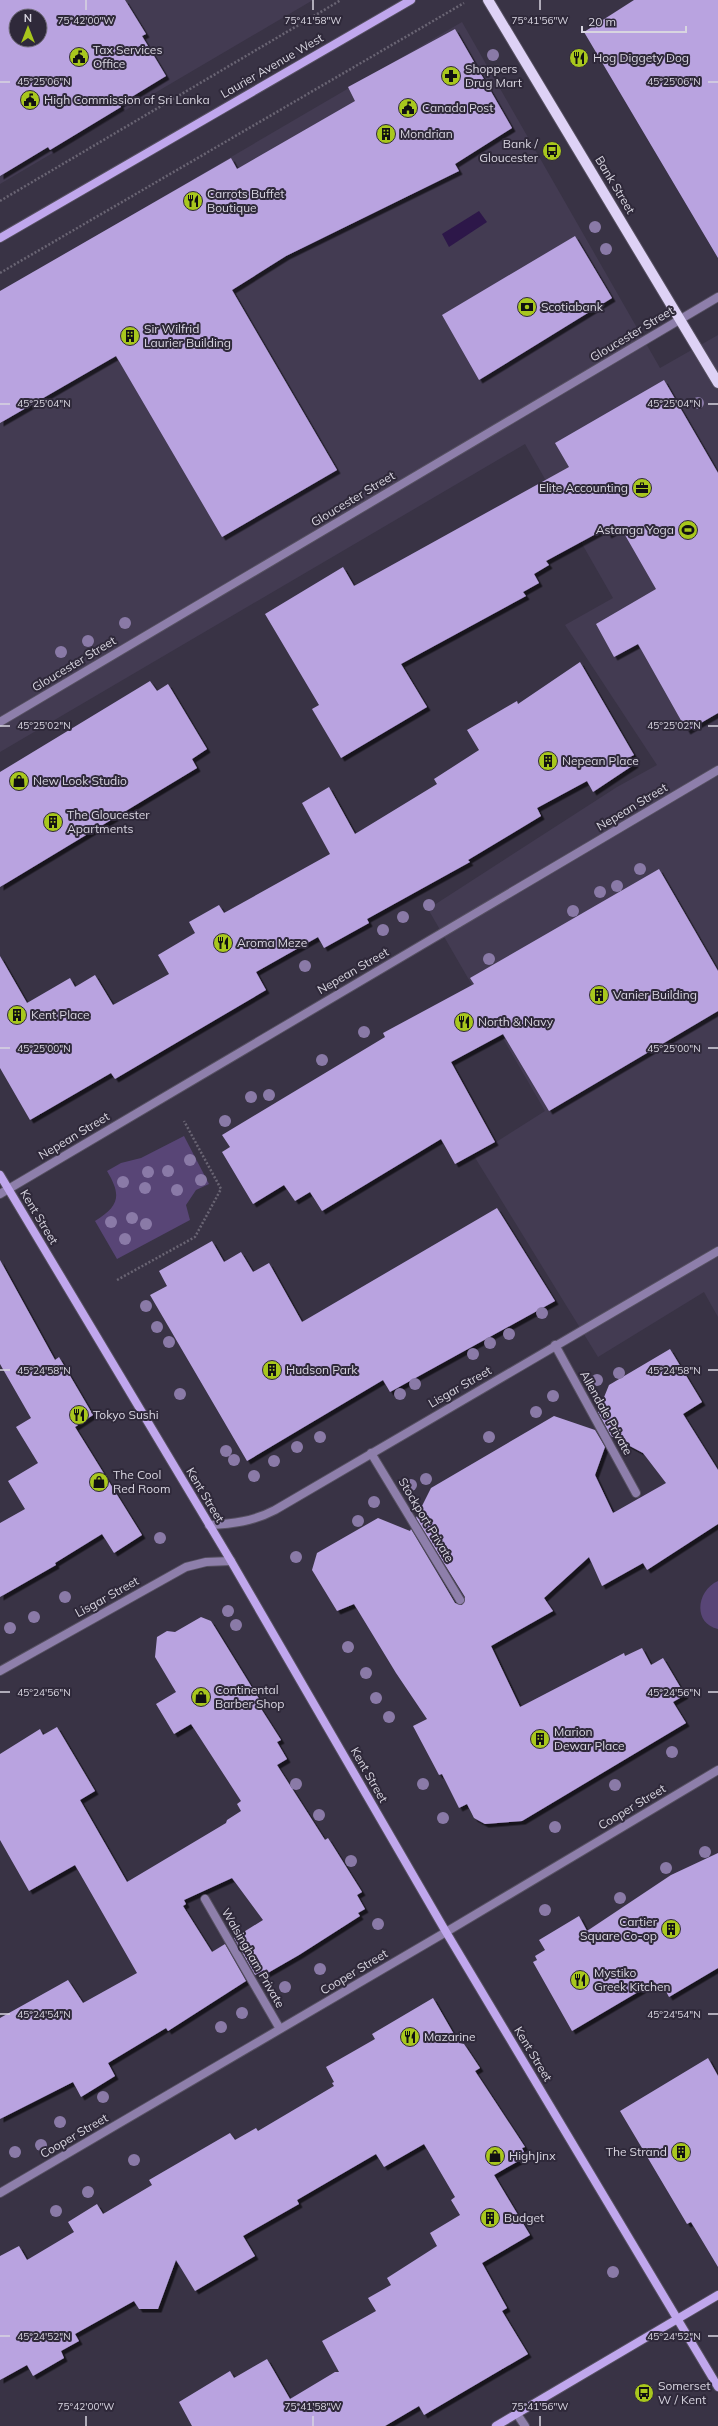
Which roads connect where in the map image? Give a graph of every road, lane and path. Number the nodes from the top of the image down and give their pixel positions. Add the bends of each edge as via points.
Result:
1 (341, 0) edge
2 (411, 0) edge
3 (469, 0) edge
4 (488, 0) edge
5 (0, 201) edge
6 (0, 238) edge
7 (0, 273) edge
8 (718, 297) edge
9 (680, 319) junction
10 (718, 383) edge
11 (0, 722) edge
12 (718, 770) edge
13 (184, 1122) dead end
14 (0, 1175) edge
15 (8, 1189) junction
16 (0, 1194) edge
17 (718, 1251) edge
18 (117, 1280) dead end
19 (555, 1345) junction
20 (370, 1453) junction
21 (636, 1492) dead end
22 (209, 1525) junction
23 (231, 1561) junction
24 (460, 1600) dead end
25 (0, 1671) edge
26 (718, 1770) edge
27 (205, 1899) dead end
28 (446, 1932) junction
29 (280, 2029) junction
30 (0, 2193) edge
31 (718, 2295) edge
32 (678, 2319) junction
33 (718, 2387) edge
34 (517, 2414) junction
35 (496, 2426) edge
36 (525, 2426) edge

1 - 5 path
2 - 6 main road, Laurier Avenue West
3 - 7 path
4 - 9 main road, Bank Street
8 - 9 street, Gloucester Street
9 - 10 main road, Bank Street
9 - 11 street, Gloucester Street
12 - 15 street, Nepean Street
13 - 18 path via 221,1189 195,1237
14 - 15 main road, Kent Street
15 - 16 street, Nepean Street
15 - 22 main road, Kent Street
17 - 19 street, Lisgar Street
19 - 20 street, Lisgar Street
19 - 21 street, Allendale Private
20 - 22 street, Lisgar Street via 261,1518
20 - 24 street, Stockport Private
22 - 23 main road, Kent Street
23 - 25 street, Lisgar Street via 206,1562 186,1567
23 - 28 main road, Kent Street
26 - 28 street, Cooper Street
27 - 29 street, Walsingham Private
28 - 29 street, Cooper Street
28 - 32 main road, Kent Street
29 - 30 street, Cooper Street
31 - 32 main road
32 - 33 main road, Kent Street
32 - 34 main road
34 - 35 main road
34 - 36 street

